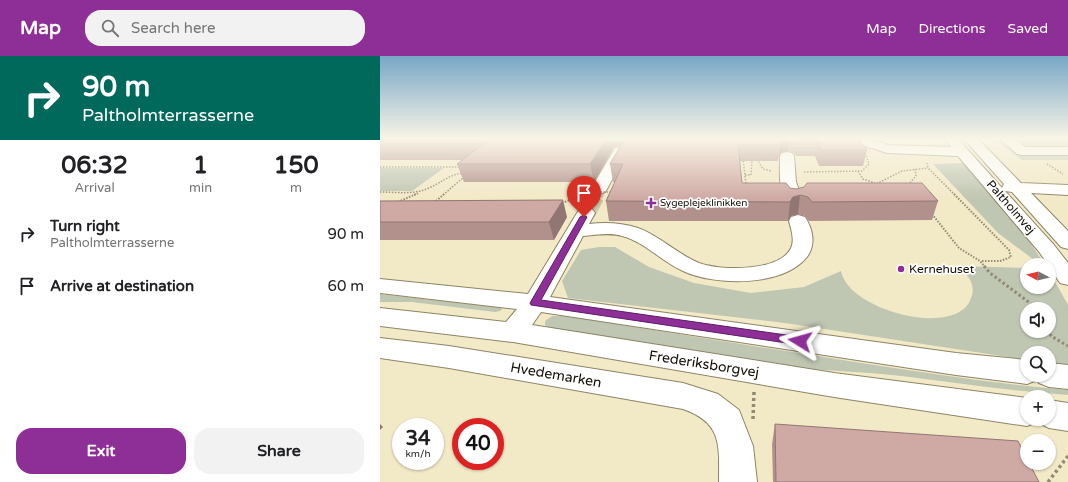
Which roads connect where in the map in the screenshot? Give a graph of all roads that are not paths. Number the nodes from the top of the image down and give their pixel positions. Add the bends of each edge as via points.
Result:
1 (616, 159) edge
2 (968, 159) edge
3 (988, 159) edge
4 (788, 164) road end
5 (993, 186) junction
6 (1017, 188) junction
7 (599, 189) tunnel mouth
8 (1068, 190) edge
9 (794, 201) edge
10 (798, 221) dead end
11 (1068, 243) edge
12 (1068, 278) edge
13 (380, 286) edge
14 (535, 303) junction
15 (380, 317) edge
16 (513, 332) junction
17 (380, 348) edge
18 (1020, 371) edge
19 (1056, 376) edge
20 (1068, 377) edge
21 (1020, 411) edge
22 (1056, 415) edge
23 (1068, 417) edge
24 (738, 482) edge

1 - 7 street
2 - 5 street, Paltholmvej
3 - 6 street, Paltholmvej
4 - 9 street via 788,182
5 - 6 street
5 - 12 street, Paltholmvej via 1047,248
6 - 8 street
6 - 11 street, Paltholmvej
10 - 14 street via 803,240 800,253 790,263 747,274 718,273 692,267 633,233 600,229 581,222
13 - 14 street
14 - 16 street
14 - 18 street
15 - 16 street, Frederiksborgvej
16 - 21 street, Frederiksborgvej via 834,385
17 - 24 street, Hvedemarken via 683,396 707,404 726,420 736,446
19 - 20 street
22 - 23 street

